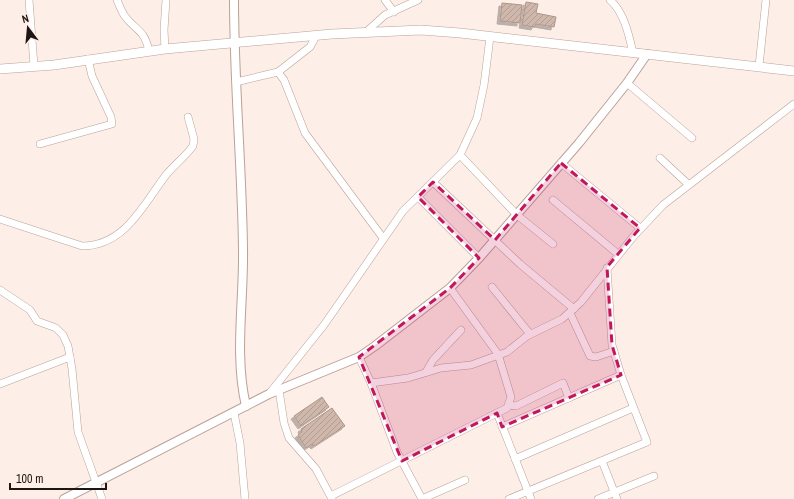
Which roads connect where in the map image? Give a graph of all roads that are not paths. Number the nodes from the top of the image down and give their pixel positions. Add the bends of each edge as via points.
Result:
1 (29, 0) edge
2 (117, 0) edge
3 (166, 0) edge
4 (234, 0) edge
5 (385, 0) edge
6 (418, 0) edge
7 (610, 0) edge
8 (766, 0) edge
9 (394, 12) junction
10 (366, 32) junction
11 (316, 36) junction
12 (490, 37) junction
13 (234, 44) junction
14 (165, 49) junction
15 (149, 51) junction
16 (633, 53) junction
17 (647, 54) junction
18 (88, 59) junction
19 (34, 66) junction
20 (760, 66) junction
21 (0, 69) edge
22 (794, 71) edge
23 (278, 72) junction
24 (236, 82) junction
25 (627, 83) junction
26 (794, 104) edge
27 (188, 117) dead end
28 (692, 138) dead end
29 (40, 144) dead end
30 (460, 155) junction
31 (660, 158) dead end
32 (562, 164) junction
33 (433, 182) junction
34 (688, 184) junction
35 (418, 197) junction
36 (553, 200) dead end
37 (517, 215) junction
38 (0, 219) edge
39 (640, 228) junction
40 (383, 238) junction
41 (495, 240) junction
42 (553, 244) dead end
43 (618, 254) junction
44 (479, 258) junction
45 (607, 268) junction
46 (492, 287) dead end
47 (450, 288) junction
48 (0, 290) edge
49 (572, 311) junction
50 (461, 330) dead end
51 (530, 334) junction
52 (614, 351) junction
53 (498, 354) junction
54 (70, 357) junction
55 (359, 357) junction
56 (426, 372) junction
57 (621, 375) junction
58 (371, 383) junction
59 (0, 384) edge
60 (279, 390) junction
61 (269, 394) junction
62 (569, 398) junction
63 (508, 405) junction
64 (246, 406) junction
65 (633, 408) junction
66 (234, 413) junction
67 (497, 413) junction
68 (502, 427) junction
69 (515, 459) junction
70 (602, 460) junction
71 (402, 461) junction
72 (654, 476) dead end
73 (465, 480) dead end
74 (97, 484) junction
75 (528, 491) junction
76 (616, 496) edge
77 (332, 498) edge
78 (64, 499) edge
79 (102, 499) edge
80 (245, 499) edge
81 (422, 499) edge
82 (509, 499) edge
83 (530, 499) edge
84 (598, 499) edge

1 - 19 street
2 - 15 street via 125,16 143,33
3 - 14 street
4 - 13 street
5 - 9 street
6 - 9 street
7 - 16 street via 629,34
8 - 20 street
9 - 10 street via 385,15
10 - 11 main road
10 - 12 main road via 433,30
11 - 13 main road
11 - 23 street via 310,47
12 - 16 main road
12 - 30 street via 477,118
13 - 14 main road
13 - 24 street
14 - 15 main road
15 - 18 main road
16 - 17 main road
17 - 20 main road
17 - 25 street
18 - 19 main road
18 - 29 street via 92,76 112,124
19 - 21 main road
20 - 22 main road
23 - 24 street
23 - 40 street via 284,80 305,134
24 - 64 street via 242,163 240,364
25 - 28 street
25 - 32 street
26 - 34 street
27 - 38 street via 194,139 193,146 165,177 138,217 105,243 82,246
30 - 33 street
30 - 37 street
31 - 34 street
32 - 37 street
32 - 39 street
33 - 35 street
33 - 41 street
34 - 39 street
35 - 40 street via 403,211
35 - 44 street
36 - 43 street
37 - 41 street
37 - 42 street
39 - 43 street
40 - 61 street via 324,325
41 - 44 street
41 - 49 street
43 - 45 street
44 - 47 street
45 - 49 street
45 - 52 street via 610,328
46 - 51 street
47 - 53 street
47 - 55 street
48 - 54 street via 30,310 37,321 60,330
49 - 51 street
49 - 52 street via 590,356 596,357
50 - 56 street via 433,360
51 - 53 street via 507,352
52 - 57 street
53 - 56 street via 471,365
53 - 63 street via 511,397
54 - 59 street
54 - 74 street via 78,432
55 - 58 street
55 - 60 street
56 - 58 street via 408,378
57 - 62 street
57 - 65 street
58 - 71 street
60 - 61 street
60 - 77 street via 289,438 316,469
61 - 64 street
62 - 63 street via 563,383 516,406
62 - 68 street
63 - 67 street
64 - 66 street
65 - 69 street
65 - 70 street via 647,442
66 - 74 street
66 - 80 street via 240,443
67 - 68 street
67 - 71 street
68 - 69 street
69 - 75 street
70 - 75 street
70 - 76 street
71 - 77 street
71 - 81 street
72 - 76 street
73 - 81 street
74 - 78 street
74 - 79 street
75 - 82 street
75 - 83 street
76 - 84 street

